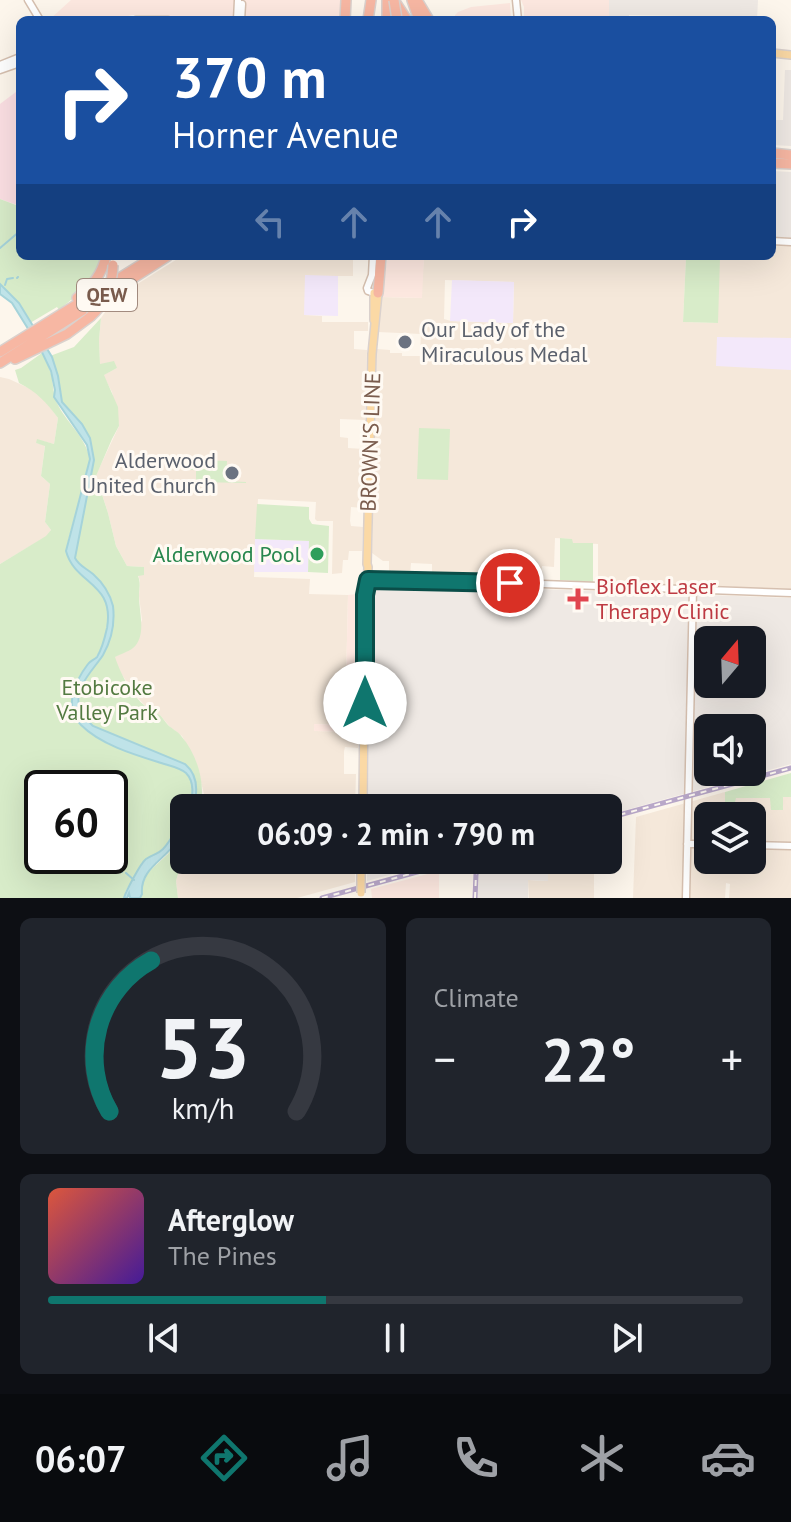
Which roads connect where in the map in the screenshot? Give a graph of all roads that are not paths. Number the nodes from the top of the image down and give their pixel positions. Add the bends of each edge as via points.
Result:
1 (105, 260) edge
2 (149, 260) edge
3 (161, 260) edge
4 (379, 260) edge
5 (379, 260) edge
6 (112, 261) edge
7 (376, 291) junction
8 (46, 331) junction
9 (0, 352) edge
10 (0, 363) edge
11 (366, 579) junction
12 (693, 589) junction
13 (791, 593) edge
14 (364, 794) edge
15 (687, 844) junction
16 (694, 844) edge
17 (766, 845) edge
18 (791, 846) edge
19 (362, 874) edge
20 (362, 895) edge
21 (686, 898) edge

1 - 8 highway via 94,283 45,320
2 - 8 highway, QEW
3 - 8 highway, QEW
4 - 7 highway
5 - 7 highway
6 - 8 highway, bridge via 112,281 97,312 75,330
7 - 11 main road, BROWN'S LINE
8 - 9 highway, QEW via 22,337
8 - 10 highway via 32,346
11 - 12 main road
11 - 14 main road, BROWN'S LINE
12 - 13 main road
12 - 15 main road
15 - 16 main road
15 - 21 main road
17 - 18 main road
19 - 20 main road, bridge

